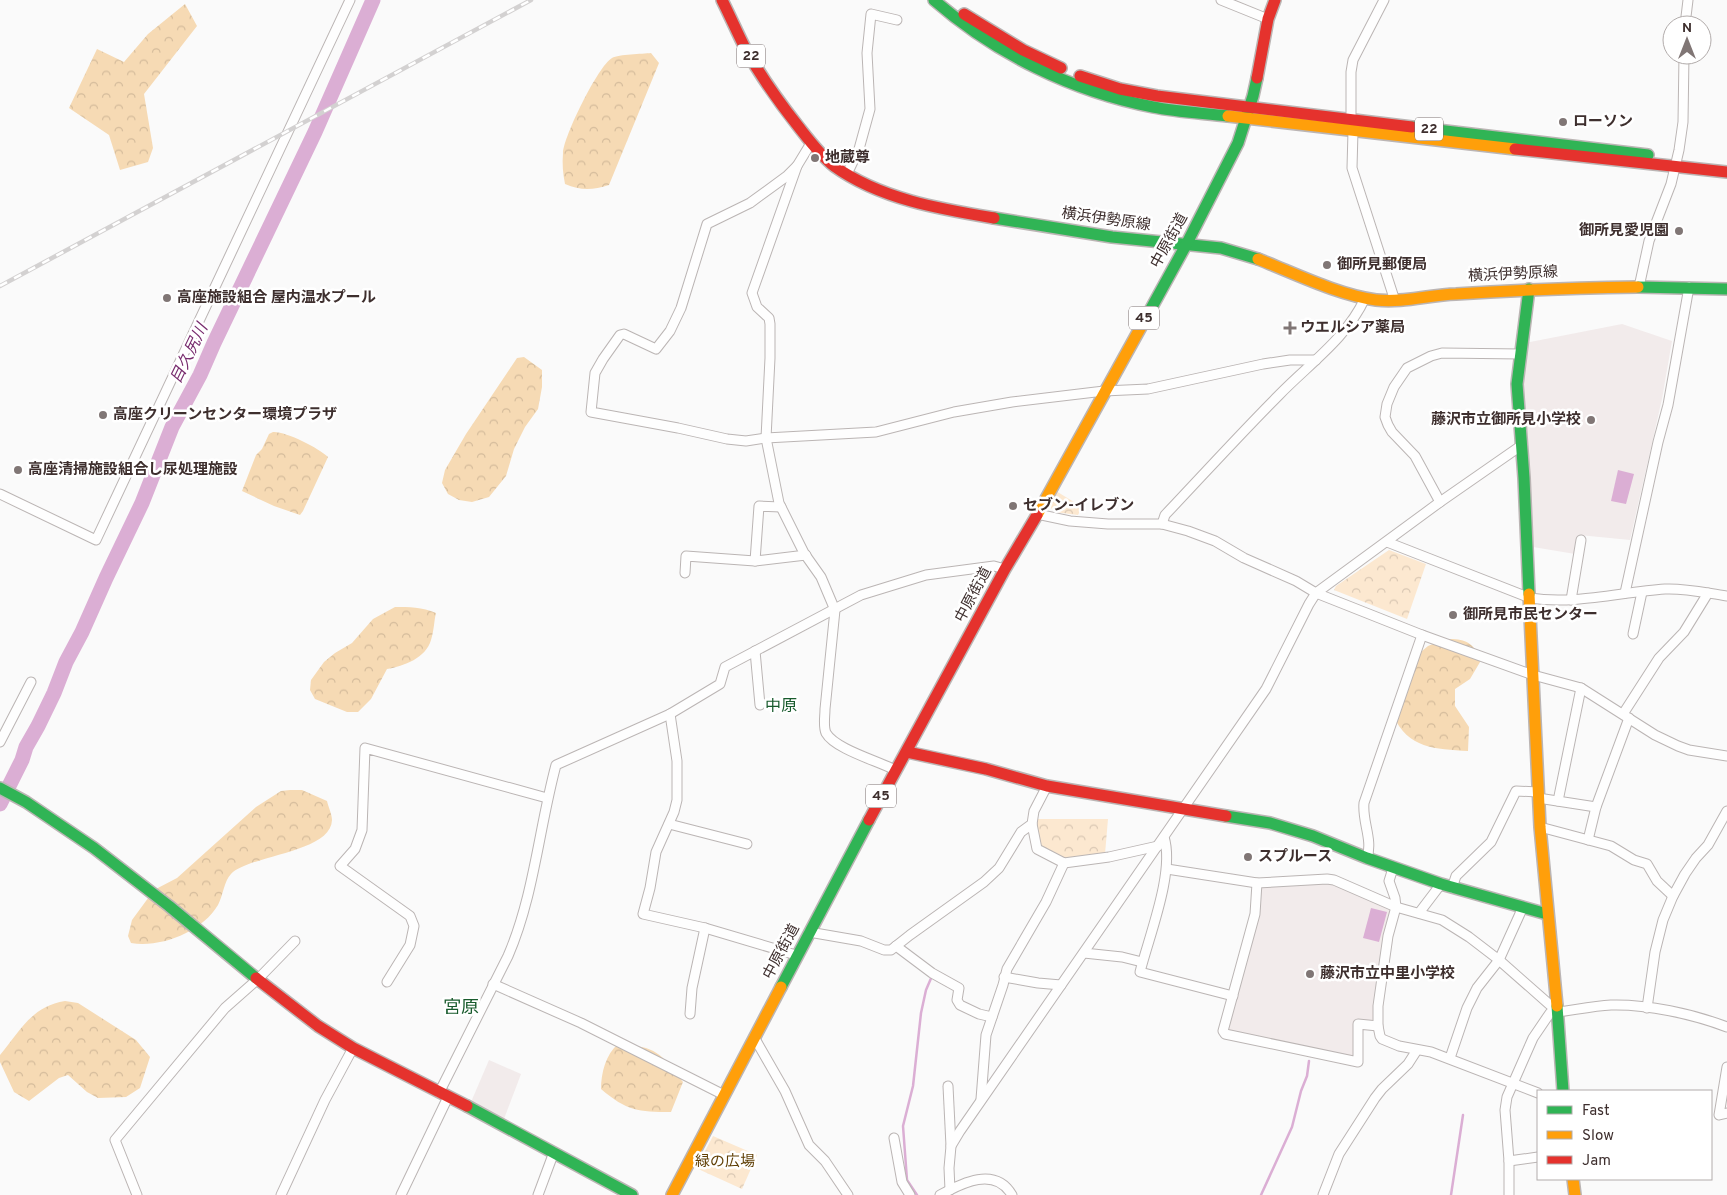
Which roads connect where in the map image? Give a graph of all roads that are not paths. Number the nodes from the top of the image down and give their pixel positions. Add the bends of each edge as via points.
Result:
1 (350, 0) edge
2 (722, 0) edge
3 (934, 0) edge
4 (948, 0) edge
5 (1221, 0) edge
6 (1275, 0) edge
7 (1384, 0) edge
8 (1688, 0) edge
9 (1686, 15) edge
10 (1268, 19) junction
11 (897, 20) dead end
12 (1684, 65) edge
13 (1248, 113) junction
14 (1352, 125) junction
15 (811, 143) junction
16 (1676, 163) junction
17 (1727, 163) edge
18 (797, 166) junction
19 (1727, 172) edge
20 (847, 174) junction
21 (1186, 245) junction
22 (1639, 287) junction
23 (1689, 287) junction
24 (1529, 289) junction
25 (1727, 289) edge
26 (1365, 298) junction
27 (1395, 300) junction
28 (1520, 354) junction
29 (1316, 360) junction
30 (1104, 391) junction
31 (766, 438) junction
32 (1522, 445) junction
33 (0, 494) edge
34 (1440, 502) junction
35 (781, 506) junction
36 (1037, 514) junction
37 (1162, 524) junction
38 (1581, 540) dead end
39 (1387, 542) junction
40 (806, 555) junction
41 (755, 560) junction
42 (1004, 569) junction
43 (685, 573) dead end
44 (1642, 592) junction
45 (1316, 593) junction
46 (1624, 593) junction
47 (1708, 593) junction
48 (1727, 596) edge
49 (1530, 598) junction
50 (1572, 600) junction
51 (835, 610) junction
52 (1633, 634) dead end
53 (1422, 635) junction
54 (755, 650) junction
55 (1533, 675) junction
56 (31, 682) dead end
57 (1581, 688) junction
58 (760, 705) dead end
59 (670, 714) junction
60 (1626, 716) junction
61 (0, 742) edge
62 (907, 752) junction
63 (1727, 756) edge
64 (895, 770) junction
65 (1048, 786) junction
66 (0, 788) edge
67 (1538, 795) junction
68 (547, 798) junction
69 (1558, 801) junction
70 (1596, 807) junction
71 (1183, 809) junction
72 (1727, 811) edge
73 (669, 824) junction
74 (1032, 824) junction
75 (1540, 827) junction
76 (1164, 837) junction
77 (1588, 840) junction
78 (747, 844) dead end
79 (1158, 846) junction
80 (1367, 858) junction
81 (1064, 863) junction
82 (1393, 868) junction
83 (1167, 869) junction
84 (1257, 883) junction
85 (1447, 886) junction
86 (1673, 896) junction
87 (1396, 907) junction
88 (1523, 907) junction
89 (1419, 913) junction
90 (1548, 914) junction
91 (705, 928) junction
92 (809, 932) junction
93 (295, 941) dead end
94 (896, 946) junction
95 (1084, 953) junction
96 (796, 955) junction
97 (1499, 960) junction
98 (1142, 962) junction
99 (1004, 977) junction
100 (258, 979) junction
101 (387, 982) dead end
102 (493, 984) junction
103 (1061, 985) junction
104 (1233, 996) junction
105 (1647, 1008) junction
106 (1558, 1012) junction
107 (690, 1014) dead end
108 (992, 1017) junction
109 (1378, 1026) junction
110 (1727, 1027) edge
111 (754, 1037) junction
112 (353, 1048) junction
113 (1417, 1050) junction
114 (1450, 1058) junction
115 (1727, 1067) edge
116 (1511, 1084) junction
117 (948, 1086) dead end
118 (1563, 1090) edge
119 (1537, 1094) edge
120 (443, 1095) junction
121 (724, 1095) junction
122 (981, 1101) junction
123 (1719, 1116) edge
124 (894, 1138) dead end
125 (951, 1146) junction
126 (554, 1152) junction
127 (1537, 1157) edge
128 (1510, 1161) junction
129 (1574, 1180) edge
130 (950, 1190) junction
131 (137, 1195) edge
132 (281, 1195) edge
133 (401, 1195) edge
134 (538, 1195) edge
135 (632, 1195) edge
136 (672, 1195) edge
137 (848, 1195) edge
138 (910, 1195) edge
139 (940, 1195) edge
140 (1012, 1195) edge
141 (1323, 1195) edge
142 (1509, 1195) edge
143 (1575, 1195) edge

1 - 33 street via 96,540
2 - 15 main road, 横浜伊勢原線 / 22 via 746,49
3 - 13 main road, 22 via 988,42 1039,70 1080,86 1154,107
4 - 13 main road, 22 via 998,36 1044,62 1085,78 1120,89
5 - 10 street
6 - 10 main road, 中原街道 / 45
7 - 14 street via 1353,60
8 - 9 street
10 - 13 main road, 中原街道 / 45
11 - 20 street via 871,14 867,54 870,109 859,149
12 - 16 street via 1682,122
13 - 14 main road, 22
13 - 21 main road, 中原街道 / 45 via 1238,142
14 - 16 main road, 22
14 - 27 street via 1352,168
15 - 18 street
15 - 20 main road, 横浜伊勢原線 / 22
16 - 17 main road, 22
16 - 19 main road, 22
16 - 22 street via 1649,241
18 - 31 street via 752,293 757,307 770,324
18 - 31 street via 750,203 707,224 684,302 670,331 656,349 620,335 596,373 592,393 591,412 727,439
20 - 21 main road, 横浜伊勢原線 / 22 via 888,194 921,204 1112,237
21 - 26 main road, 横浜伊勢原線 / 22 via 1240,252 1335,290
21 - 30 main road, 中原街道 / 45
22 - 23 main road, 横浜伊勢原線 / 22
22 - 24 main road, 横浜伊勢原線 / 22
23 - 25 main road, 横浜伊勢原線 / 22
23 - 46 street via 1668,405
24 - 27 main road, 横浜伊勢原線 / 22
24 - 28 main road
26 - 27 main road, 横浜伊勢原線 / 22
26 - 29 street via 1359,313
28 - 32 main road via 1517,384
28 - 34 street via 1442,353 1408,368 1394,387 1386,413 1388,425 1415,456
29 - 30 street via 1263,364 1148,389
29 - 37 street via 1277,396 1165,515
30 - 31 street via 954,412 876,432
30 - 36 main road, 中原街道 / 45
31 - 35 street
32 - 34 street
32 - 49 main road
34 - 39 street
35 - 40 street
35 - 41 street via 759,506
36 - 37 street via 1099,524
36 - 42 main road, 中原街道 / 45
37 - 45 street via 1215,541
38 - 50 street
39 - 45 street
39 - 49 street
40 - 41 street
40 - 51 street via 821,578
41 - 43 street via 686,556
42 - 51 street via 994,566 926,575 861,595
42 - 62 main road, 中原街道 / 45
44 - 46 street
44 - 47 street via 1682,589
44 - 52 street
45 - 53 street
45 - 71 street via 1266,689
46 - 50 street
47 - 48 street
47 - 60 street via 1684,632 1659,658
49 - 50 street
49 - 55 main road
51 - 54 street
51 - 64 street via 825,710 826,733 845,748
53 - 55 street
53 - 80 street via 1364,803 1363,817 1370,845
54 - 58 street
54 - 59 street via 725,667 720,684
55 - 57 street
55 - 67 main road
56 - 61 street
57 - 60 street
57 - 69 street
59 - 68 street via 556,765
59 - 73 street via 678,786
60 - 63 street via 1678,746
60 - 70 street
62 - 64 main road, 中原街道 / 45
62 - 65 main road
64 - 92 main road, 中原街道 / 45
65 - 71 main road
65 - 74 street via 1034,811
66 - 100 main road via 94,848
67 - 69 street
67 - 75 main road
67 - 85 street via 1516,791 1491,842
68 - 101 street via 365,748 362,830 355,849 340,866 410,916 414,926 410,945
68 - 102 street via 517,936
69 - 70 street
70 - 77 street
71 - 76 street
71 - 80 main road via 1285,827
72 - 86 street
73 - 78 street
73 - 91 street via 656,852 643,914
74 - 81 street via 1037,848
74 - 94 street via 1021,832 999,868 984,882
75 - 77 street
75 - 90 main road
76 - 79 street
76 - 83 street
77 - 86 street via 1611,846 1647,864 1657,881
79 - 81 street
79 - 95 street
80 - 82 main road
81 - 99 street
82 - 85 main road
82 - 87 street via 1388,882
83 - 84 street
83 - 98 street
84 - 87 street via 1327,879
84 - 104 street via 1255,914
85 - 88 main road
85 - 89 street
86 - 105 street via 1655,952
87 - 89 street
87 - 109 street via 1386,949
88 - 90 main road
88 - 97 street
89 - 97 street via 1442,920
90 - 106 main road
91 - 96 street
91 - 107 street
92 - 94 street via 862,941 884,950
92 - 96 main road, 中原街道 / 45
93 - 100 street
94 - 108 street via 959,988 960,1005
95 - 98 street
95 - 103 street
96 - 111 main road, 中原街道 / 45
97 - 106 street
97 - 114 street via 1477,988
98 - 104 street via 1140,972
99 - 103 street
99 - 108 street
100 - 112 main road via 318,1026
100 - 131 street via 225,1008 115,1140
102 - 120 street
102 - 121 street via 581,1023
103 - 122 street
104 - 109 street via 1223,1031 1225,1034 1358,1062 1358,1024
105 - 106 street via 1611,1005
105 - 110 street
106 - 116 street via 1550,1013 1540,1027
106 - 118 main road
108 - 122 street via 986,1035
109 - 113 street via 1382,1039
111 - 121 main road, 中原街道 / 45
111 - 137 street via 785,1091 810,1145
112 - 120 main road
112 - 132 street
113 - 114 street
113 - 141 street via 1375,1098 1339,1154
114 - 116 street
115 - 123 street
116 - 119 street
116 - 128 street via 1505,1110
117 - 125 street
120 - 126 main road
120 - 133 street
121 - 136 main road, 中原街道 / 45
122 - 125 street
124 - 138 street via 902,1182
125 - 130 street
126 - 134 street
126 - 135 main road
127 - 128 street
128 - 142 street
129 - 143 main road
130 - 139 street
130 - 140 street via 979,1178 1005,1185

